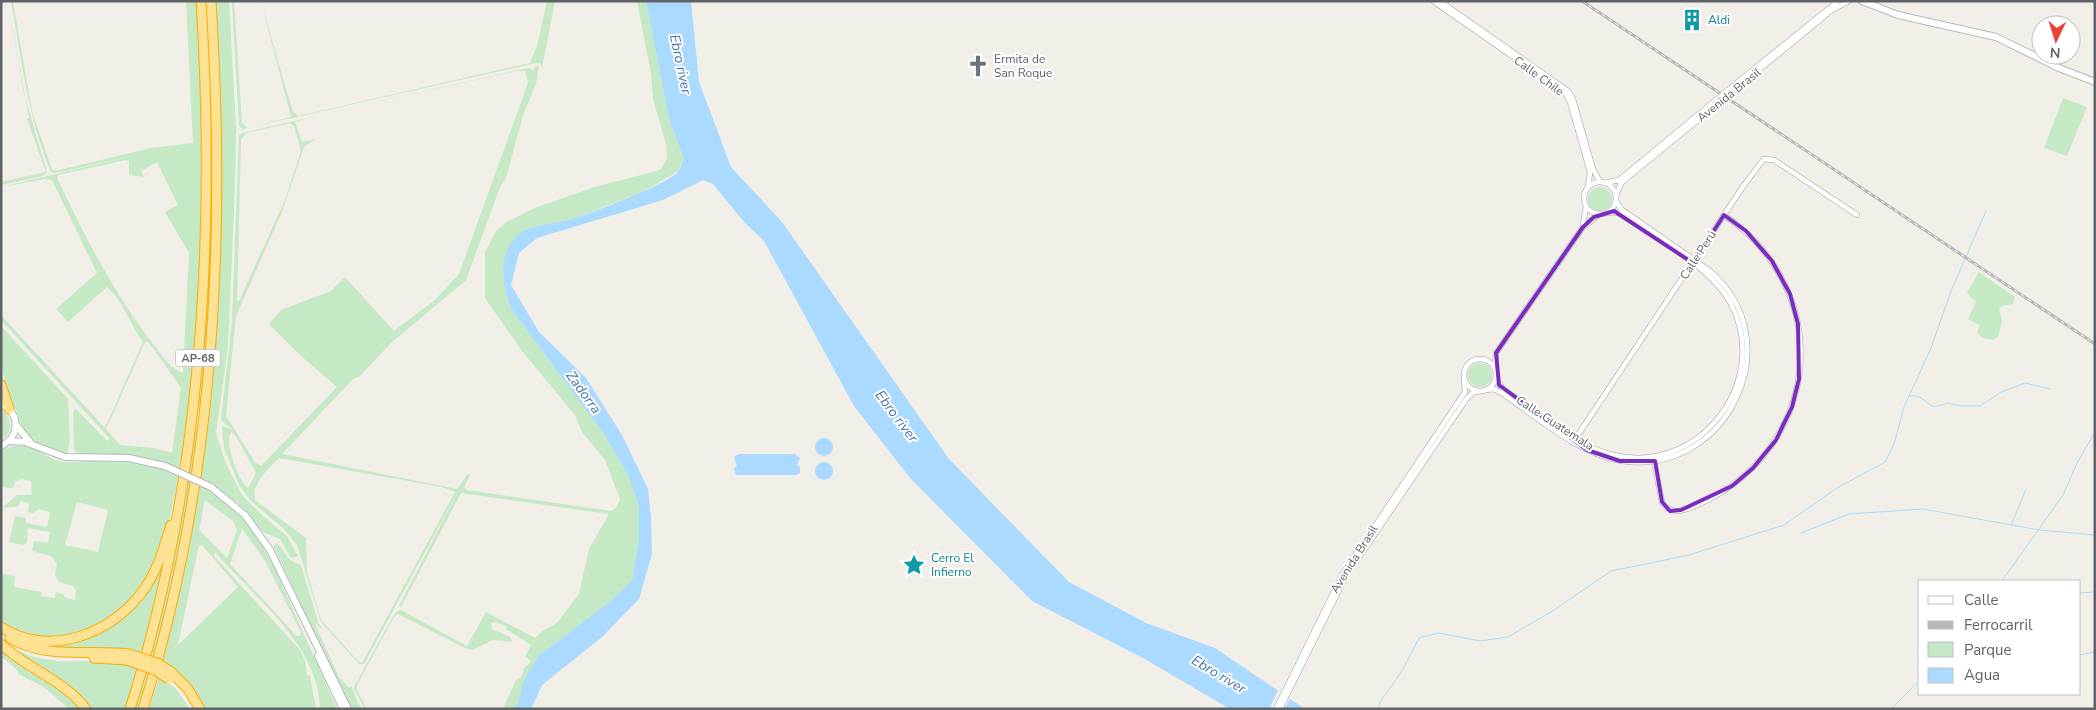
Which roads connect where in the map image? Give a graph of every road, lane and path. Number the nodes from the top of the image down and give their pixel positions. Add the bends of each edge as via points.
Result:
1 (201, 1) edge
2 (212, 1) edge
3 (1433, 1) edge
4 (1440, 1) edge
5 (1838, 1) edge
6 (1849, 1) edge
7 (1862, 1) edge
8 (1871, 2) edge
9 (2095, 82) edge
10 (1735, 87) junction
11 (1712, 106) junction
12 (1602, 183) junction
13 (1588, 187) junction
14 (1616, 199) junction
15 (1586, 206) junction
16 (1607, 213) junction
17 (1600, 214) junction
18 (1724, 215) junction
19 (1856, 215) dead end
20 (1582, 227) junction
21 (1694, 261) junction
22 (1496, 353) junction
23 (1483, 359) junction
24 (1495, 369) junction
25 (1464, 378) junction
26 (1496, 378) junction
27 (1, 384) edge
28 (1484, 390) junction
29 (5, 407) edge
30 (1449, 420) junction
31 (16, 425) junction
32 (1574, 440) junction
33 (10, 441) junction
34 (33, 444) junction
35 (1, 446) edge
36 (1654, 461) junction
37 (180, 497) junction
38 (1, 629) edge
39 (1, 638) edge
40 (1, 644) edge
41 (128, 657) junction
42 (170, 676) junction
43 (152, 681) junction
44 (86, 709) edge
45 (130, 709) edge
46 (143, 709) edge
47 (147, 709) edge
48 (194, 709) edge
49 (200, 709) edge
50 (344, 709) edge
51 (1276, 709) edge
52 (1280, 709) edge

1 - 37 highway, AP-68 via 206,132 205,238 197,371
2 - 43 highway, AP-68 via 216,185 209,372 190,513
3 - 13 street, Calle Chile via 1565,94 1590,172
4 - 12 street, Calle Chile via 1568,91 1593,169
5 - 10 street, Avenida Brasil
6 - 10 street, Avenida Brasil via 1832,10
7 - 8 main road
8 - 9 main road via 1898,15 1996,37 2058,68
10 - 11 street, Avenida Brasil, bridge
11 - 12 street, Avenida Brasil via 1619,180
11 - 14 street, Avenida Brasil via 1622,183
12 - 13 street
12 - 14 street via 1612,188
13 - 15 street via 1584,196
14 - 16 street
14 - 21 street, Calle Guatemala via 1621,209
15 - 17 street
15 - 20 street
16 - 17 street
16 - 21 street, Calle Guatemala via 1619,213
17 - 20 street
18 - 19 street, Calle Perú via 1760,163 1768,158
18 - 21 street, Calle Perú
18 - 36 street via 1762,248 1790,294 1800,343 1796,393 1781,431 1763,458 1732,486 1709,499 1681,510 1668,510 1662,502
20 - 22 street
21 - 32 street, Calle Perú
21 - 32 street, Calle Guatemala via 1723,291 1739,324 1742,363 1737,388 1728,408 1696,441 1657,456 1614,456
21 - 36 street, Calle Guatemala via 1721,282 1740,313 1747,345 1745,376 1732,409 1710,435 1683,452
22 - 23 street
22 - 24 street
23 - 24 street
23 - 25 street via 1468,363
24 - 26 street
25 - 28 street via 1468,386
25 - 30 street via 1465,392
26 - 28 street
26 - 32 street, Calle Guatemala via 1503,389
27 - 29 highway
28 - 30 street via 1469,395
28 - 32 street, Calle Guatemala via 1500,392
29 - 31 main road via 14,416
30 - 51 street, Avenida Brasil via 1342,575
30 - 52 street, Avenida Brasil via 1345,578
31 - 33 main road
31 - 34 main road
32 - 36 street, Calle Guatemala via 1610,459
33 - 34 main road
33 - 35 main road
34 - 50 main road, bridge via 65,457 129,458 165,466 211,487 245,515 277,562
37 - 38 highway via 154,574 136,600 122,613 89,633 59,641 29,639
37 - 45 highway, AP-68 via 156,617
38 - 41 highway via 20,644 42,651
39 - 41 highway via 41,657
40 - 44 highway via 20,660 70,691
41 - 42 highway, bridge
42 - 48 highway
42 - 49 highway via 188,690
43 - 46 highway, AP-68
43 - 47 highway

